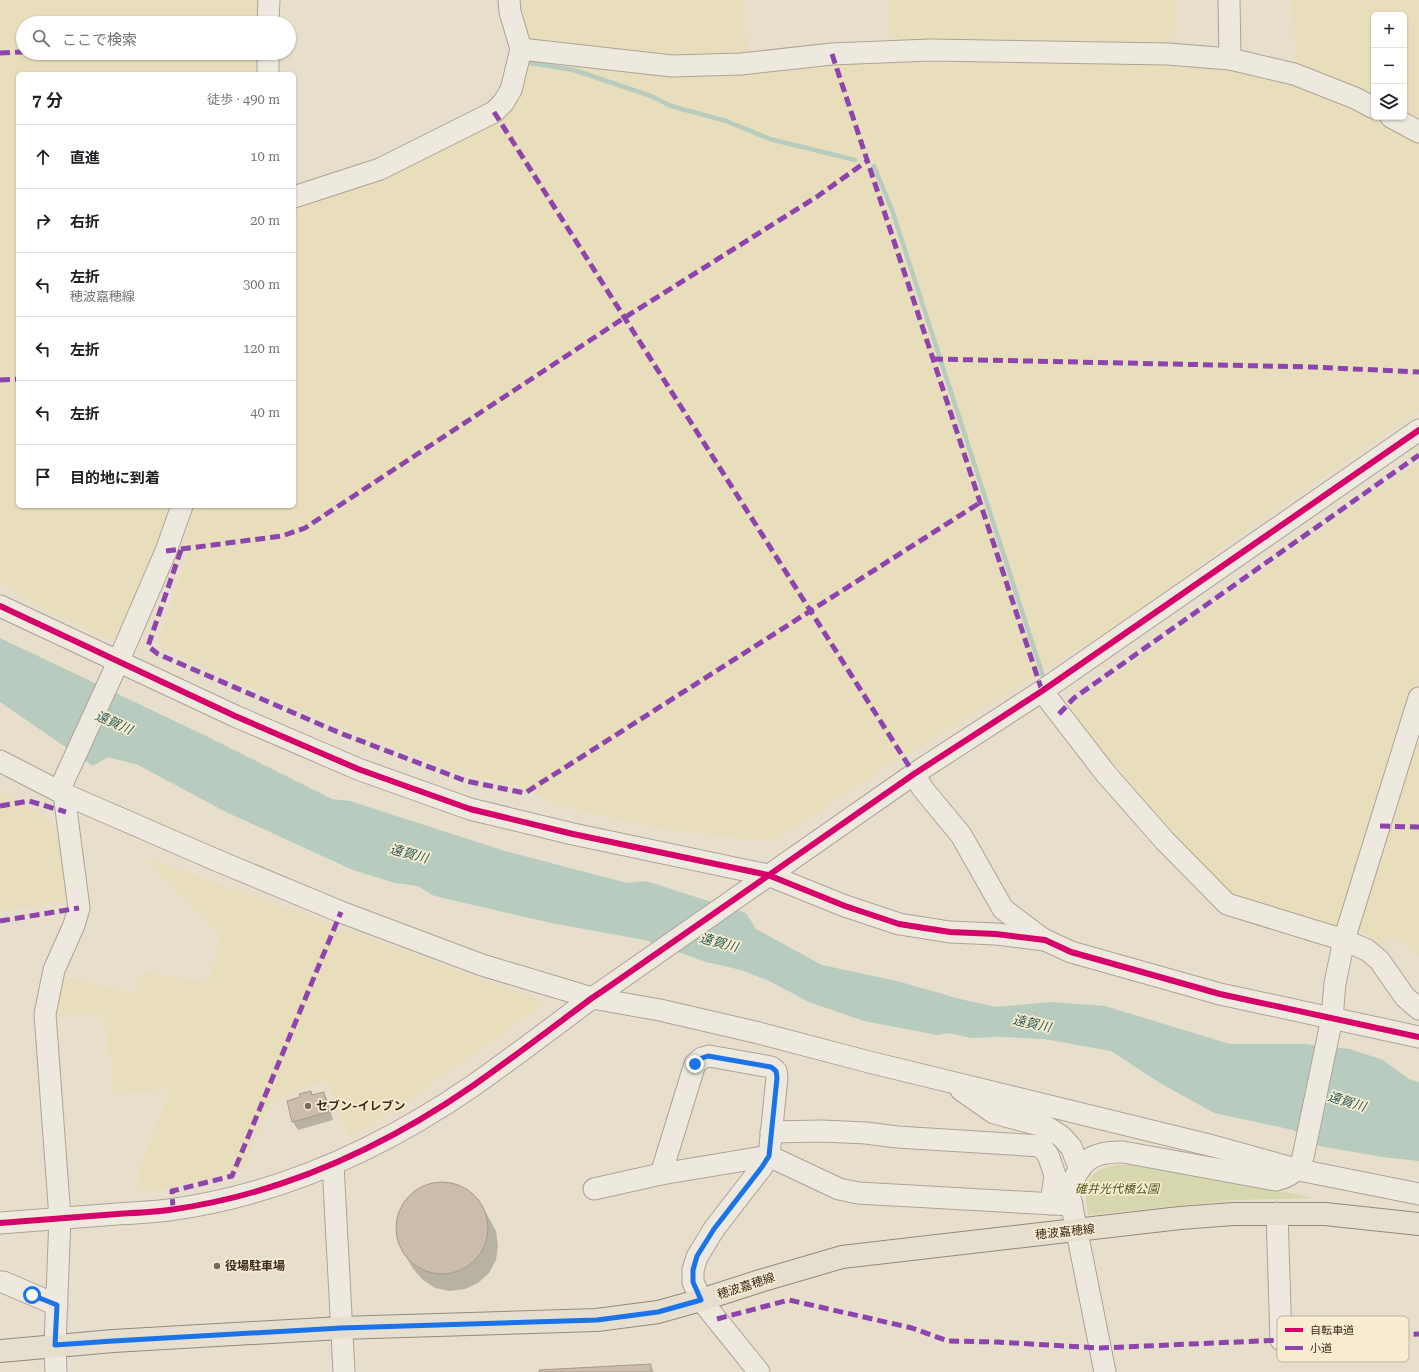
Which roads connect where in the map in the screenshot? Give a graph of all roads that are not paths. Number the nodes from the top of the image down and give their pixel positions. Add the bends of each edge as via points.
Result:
1 (269, 0) edge
2 (510, 0) edge
3 (1229, 0) edge
4 (268, 16) edge
5 (521, 49) junction
6 (1230, 59) junction
7 (268, 60) edge
8 (268, 72) edge
9 (1371, 106) edge
10 (1397, 120) edge
11 (1419, 132) edge
12 (296, 196) edge
13 (1419, 430) edge
14 (181, 508) edge
15 (0, 606) edge
16 (117, 663) junction
17 (1042, 691) junction
18 (1419, 698) edge
19 (0, 761) edge
20 (914, 774) junction
21 (61, 790) junction
22 (762, 879) junction
23 (1044, 940) junction
24 (1344, 940) junction
25 (599, 993) junction
26 (1419, 1009) edge
27 (1331, 1023) junction
28 (1419, 1037) edge
29 (949, 1081) junction
30 (771, 1132) junction
31 (769, 1156) junction
32 (1299, 1163) junction
33 (333, 1164) junction
34 (1080, 1168) junction
35 (661, 1174) junction
36 (594, 1189) dead end
37 (1419, 1194) edge
38 (1051, 1204) junction
39 (1072, 1205) junction
40 (1277, 1213) junction
41 (60, 1218) junction
42 (0, 1223) edge
43 (1419, 1224) edge
44 (1077, 1231) junction
45 (0, 1282) edge
46 (701, 1300) junction
47 (57, 1305) junction
48 (1280, 1316) edge
49 (341, 1328) junction
50 (55, 1345) junction
51 (0, 1351) edge
52 (56, 1372) edge
53 (344, 1372) edge
54 (758, 1372) edge
55 (1105, 1372) edge

1 - 4 street
2 - 5 street via 510,12
3 - 6 street
5 - 6 street via 672,66 741,64 832,54 930,50 1168,54
5 - 12 street via 511,90 494,112 380,169
6 - 9 street via 1294,74
7 - 8 street
10 - 11 street
13 - 17 street
14 - 16 street via 166,551
15 - 16 street
16 - 21 street
16 - 22 street via 358,769 470,809
17 - 20 street
17 - 24 street via 1106,774 1226,904
18 - 24 street
19 - 21 street
20 - 22 street
20 - 23 street via 923,789 961,835 1003,908
21 - 25 street via 216,860 341,912 482,965
21 - 41 street via 79,908 54,970 45,1014
22 - 23 street via 899,924 950,932
22 - 25 street
23 - 27 street via 1071,952
24 - 26 street via 1367,950 1379,960 1405,997
24 - 27 street via 1335,983
25 - 29 street
25 - 33 street via 474,1085 376,1144
27 - 28 street
27 - 32 street
29 - 32 street via 1213,1146
29 - 34 street via 994,1113 1047,1127 1061,1136 1071,1148
30 - 31 street
30 - 35 street via 776,1071 771,1067 708,1056 702,1058 695,1064
30 - 38 street via 866,1133 1040,1146 1048,1155 1055,1175
31 - 35 street
31 - 38 street via 839,1189 858,1193
31 - 46 street via 697,1256 693,1282
32 - 34 street via 1290,1175 1276,1180 1123,1152 1096,1155
32 - 37 street
33 - 41 street via 284,1183 220,1200 168,1210
33 - 49 street
34 - 39 street via 1074,1176 1069,1192
35 - 36 street
38 - 39 street
39 - 44 street
40 - 43 main road, 穂波嘉穂線 via 1325,1214
40 - 44 main road, 穂波嘉穂線 via 1195,1217
40 - 48 street
41 - 42 street
41 - 47 street
44 - 46 main road, 穂波嘉穂線 via 842,1257
44 - 55 street
45 - 47 street
46 - 49 main road, 穂波嘉穂線 via 658,1312 597,1320
46 - 54 street
47 - 50 street
49 - 50 main road, 穂波嘉穂線
49 - 53 street
50 - 51 main road, 穂波嘉穂線
50 - 52 street

